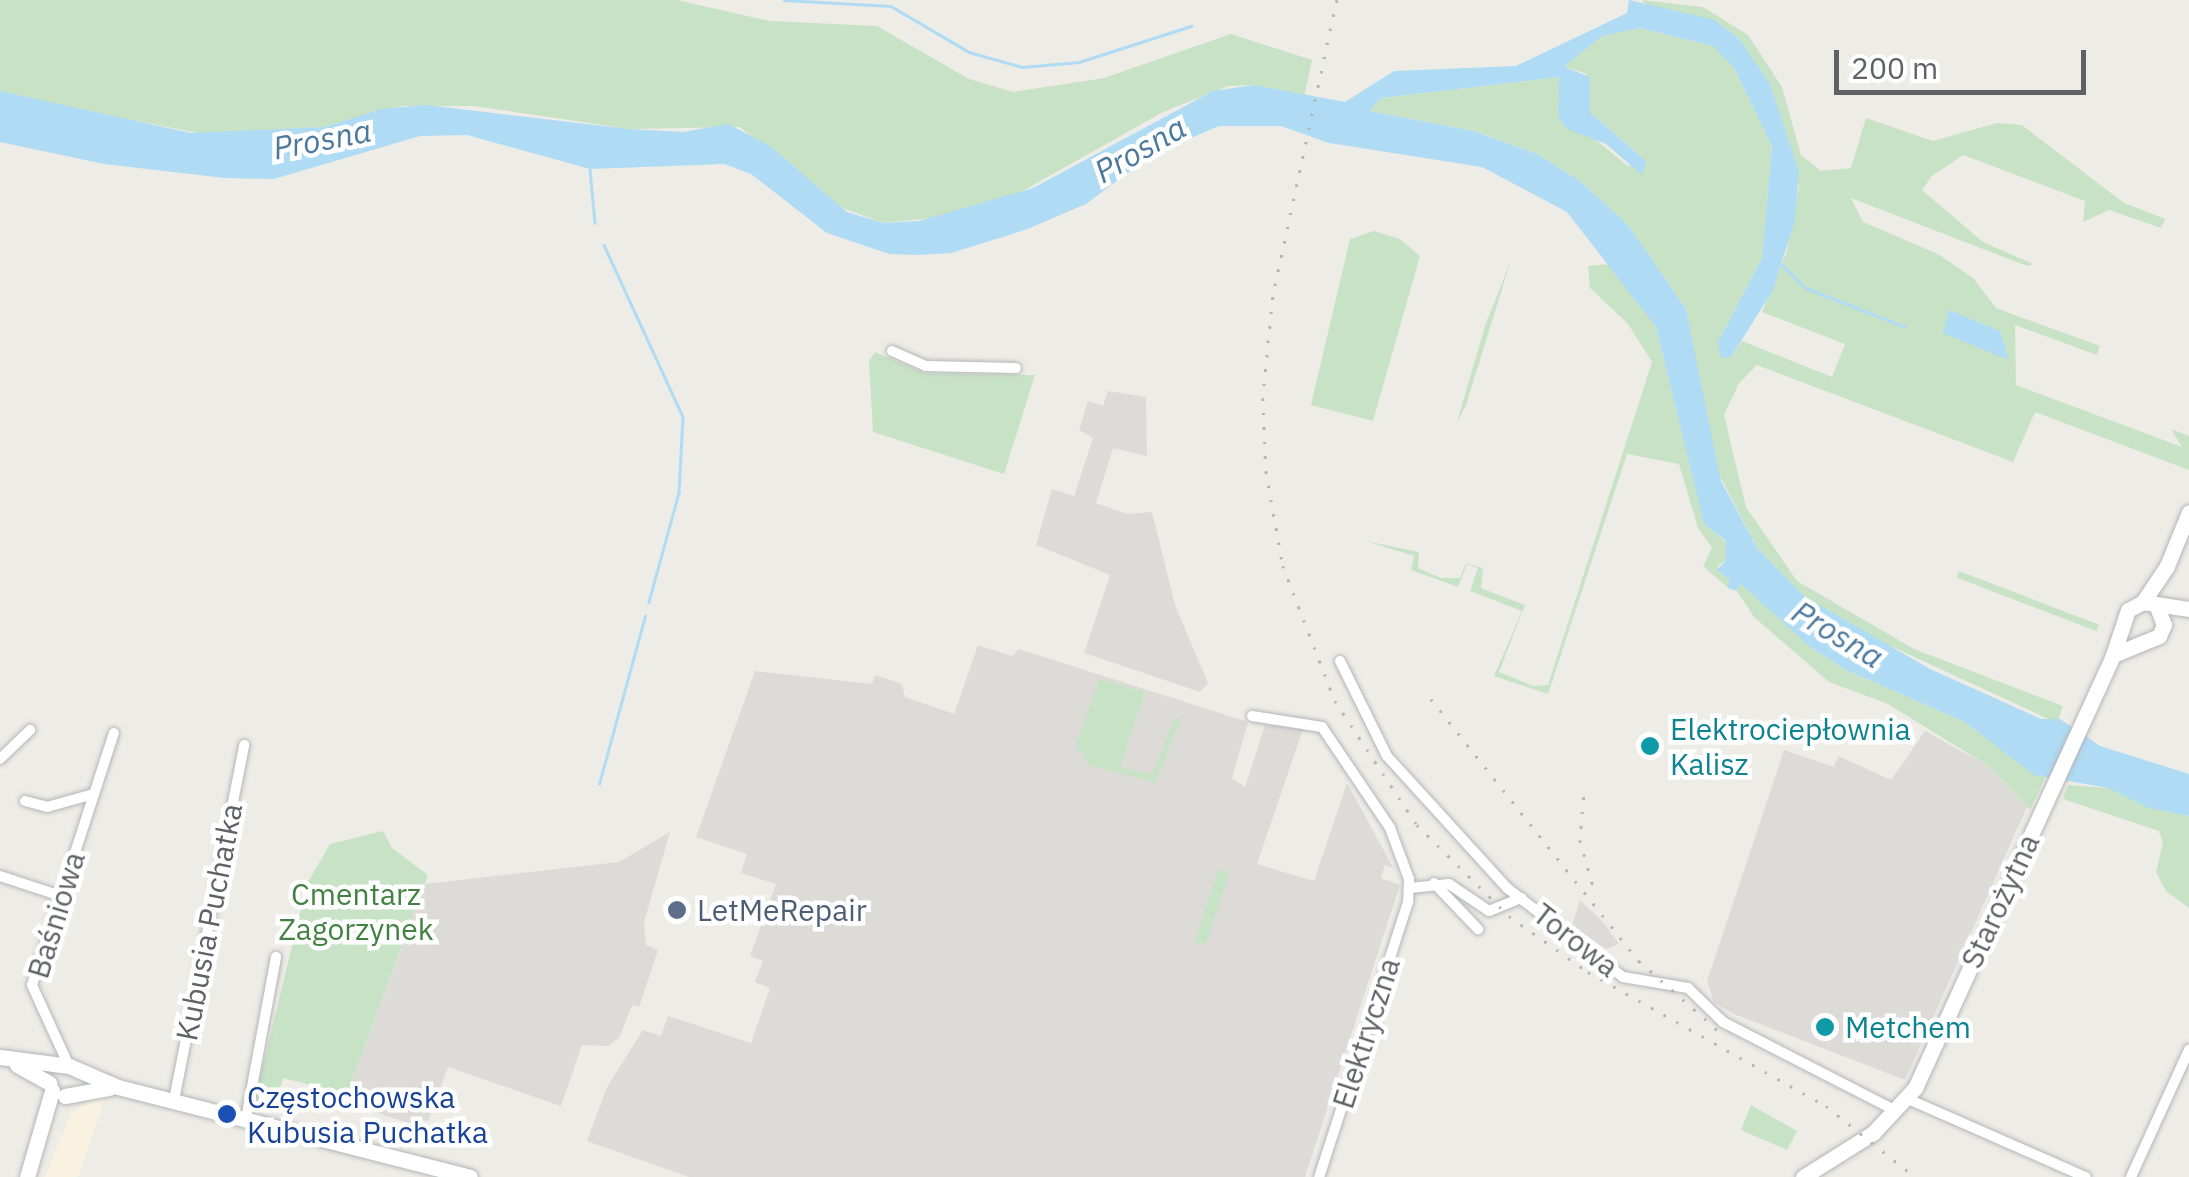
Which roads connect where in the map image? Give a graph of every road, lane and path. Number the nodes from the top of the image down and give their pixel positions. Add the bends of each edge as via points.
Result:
1 (892, 350) dead end
2 (1016, 368) dead end
3 (2189, 512) edge
4 (2166, 573) junction
5 (2150, 605) junction
6 (2188, 609) edge
7 (2164, 624) junction
8 (2124, 626) junction
9 (2137, 642) junction
10 (2113, 655) junction
11 (1340, 662) dead end
12 (1252, 716) dead end
13 (30, 730) dead end
14 (114, 733) dead end
15 (244, 744) dead end
16 (0, 759) edge
17 (94, 794) junction
18 (25, 801) dead end
19 (0, 876) edge
20 (1434, 883) junction
21 (1410, 888) junction
22 (61, 896) junction
23 (1522, 898) junction
24 (1478, 929) dead end
25 (276, 957) dead end
26 (2189, 1050) edge
27 (3, 1058) edge
28 (63, 1080) junction
29 (174, 1100) junction
30 (1902, 1105) junction
31 (246, 1119) junction
32 (27, 1177) edge
33 (470, 1177) edge
34 (1319, 1177) edge
35 (1803, 1177) edge
36 (2086, 1177) edge
37 (2131, 1177) edge

1 - 2 street via 926,366
3 - 4 street
4 - 5 street
4 - 6 street via 2168,595
5 - 6 street
5 - 7 street
5 - 8 street via 2128,610
6 - 7 street
7 - 9 street via 2154,640
8 - 9 street
8 - 10 street
9 - 10 street
10 - 30 street, Starożytna
11 - 23 street, Torowa via 1369,726 1403,778 1480,864
12 - 21 street via 1312,723 1326,732 1390,828
13 - 16 street
14 - 17 street, Baśniowa
15 - 29 street, Kubusia Puchatka
17 - 18 street, Baśniowa via 48,807
17 - 22 street, Baśniowa
19 - 22 street
20 - 21 street
20 - 23 street via 1448,884 1489,912
20 - 24 street
21 - 34 street, Elektryczna
22 - 28 street, Baśniowa via 32,990 54,1032
23 - 30 street, Torowa via 1623,977 1688,988 1723,1022
25 - 31 street
26 - 37 street
27 - 28 street
28 - 29 street
28 - 32 street
29 - 31 street
30 - 35 street
30 - 36 street, Torowa
31 - 33 street

